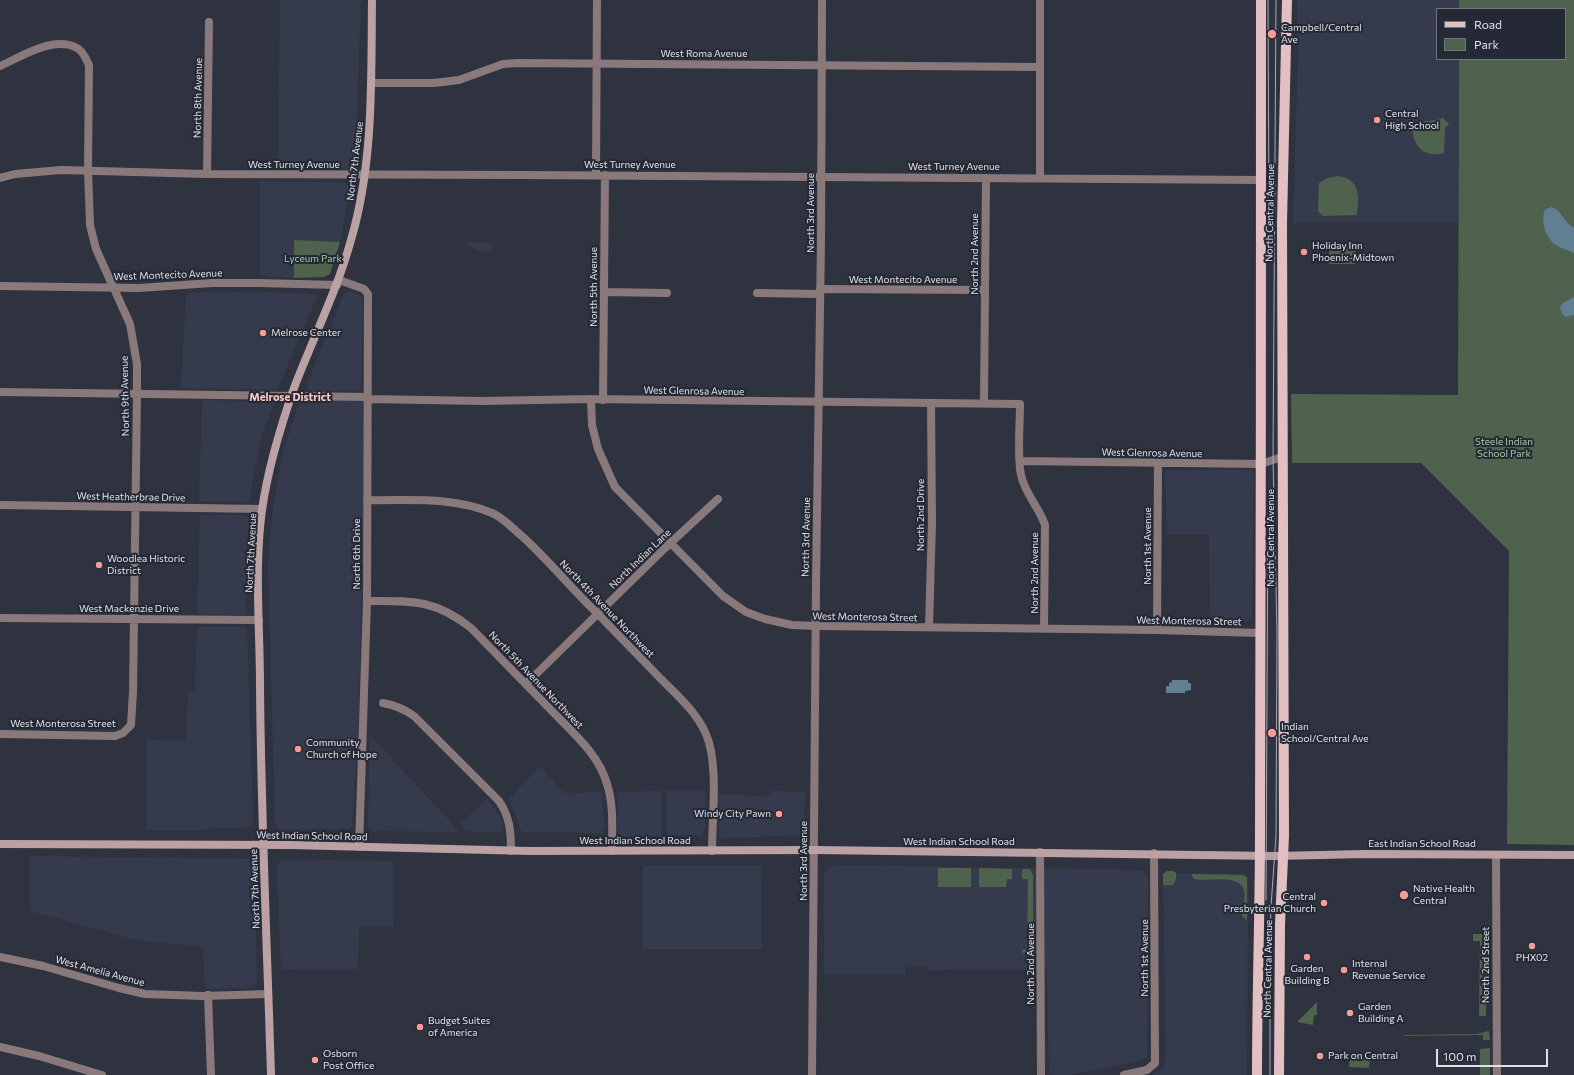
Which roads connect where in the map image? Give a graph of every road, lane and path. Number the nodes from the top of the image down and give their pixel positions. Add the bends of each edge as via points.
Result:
1 (372, 0) edge
2 (597, 0) edge
3 (822, 0) edge
4 (1040, 0) edge
5 (1261, 0) edge
6 (1287, 0) edge
7 (209, 22) dead end
8 (596, 63) junction
9 (822, 65) junction
10 (0, 66) edge
11 (1040, 67) junction
12 (371, 83) junction
13 (88, 170) junction
14 (207, 174) junction
15 (365, 175) junction
16 (596, 175) junction
17 (605, 175) junction
18 (821, 176) junction
19 (0, 178) edge
20 (986, 178) junction
21 (1040, 178) junction
22 (1262, 180) junction
23 (338, 283) junction
24 (0, 286) edge
25 (114, 288) junction
26 (985, 290) junction
27 (604, 292) junction
28 (820, 292) junction
29 (667, 293) dead end
30 (757, 293) dead end
31 (0, 392) edge
32 (137, 394) junction
33 (292, 395) junction
34 (368, 398) junction
35 (591, 399) junction
36 (603, 400) junction
37 (818, 402) junction
38 (931, 403) junction
39 (984, 403) junction
40 (1020, 404) joint
41 (1282, 457) junction
42 (1020, 461) junction
43 (1158, 463) junction
44 (1261, 464) junction
45 (718, 499) dead end
46 (367, 500) junction
47 (0, 505) edge
48 (135, 507) junction
49 (262, 508) junction
50 (671, 543) junction
51 (367, 601) junction
52 (598, 615) junction
53 (0, 618) edge
54 (133, 620) junction
55 (259, 620) junction
56 (816, 626) junction
57 (929, 627) junction
58 (1044, 629) junction
59 (1157, 630) junction
60 (1259, 633) junction
61 (526, 684) junction
62 (383, 703) dead end
63 (126, 731) joint
64 (0, 734) edge
65 (0, 844) edge
66 (264, 845) junction
67 (359, 847) junction
68 (814, 850) junction
69 (511, 851) junction
70 (612, 851) junction
71 (712, 851) junction
72 (1040, 852) junction
73 (1154, 853) junction
74 (1259, 855) junction
75 (1271, 855) joint
76 (1496, 855) junction
77 (1574, 855) edge
78 (1284, 856) junction
79 (0, 957) edge
80 (268, 994) junction
81 (208, 995) junction
82 (0, 1046) edge
83 (102, 1075) edge
84 (210, 1075) edge
85 (271, 1075) edge
86 (812, 1075) edge
87 (1041, 1075) edge
88 (1124, 1075) edge
89 (1257, 1075) edge
90 (1279, 1075) edge
91 (1497, 1075) edge

1 - 12 main road, North 7th Avenue
2 - 8 street
3 - 9 street, North 3rd Avenue
4 - 11 street
5 - 22 main road, North Central Avenue
6 - 41 main road, North Central Avenue via 1282,223
7 - 14 street, North 8th Avenue
8 - 9 street, West Roma Avenue
8 - 12 street, West Roma Avenue via 503,64 459,80 434,83
8 - 16 street
9 - 11 street, West Roma Avenue
9 - 18 street, North 3rd Avenue
10 - 13 street, North 9th Avenue via 44,46 61,43 77,48 84,55 89,65
11 - 21 street
12 - 15 main road, North 7th Avenue via 370,132
13 - 14 street, West Turney Avenue
13 - 19 street, West Turney Avenue via 15,174
13 - 25 street, North 9th Avenue via 90,224 96,249
14 - 15 street, West Turney Avenue
15 - 16 street, West Turney Avenue
15 - 23 main road, North 7th Avenue via 355,227
16 - 17 street, West Turney Avenue
17 - 18 street, West Turney Avenue
17 - 27 street, North 5th Avenue
18 - 20 street, West Turney Avenue
18 - 28 street, North 3rd Avenue
20 - 21 street, West Turney Avenue
20 - 26 street, North 2nd Avenue
21 - 22 street, West Turney Avenue
22 - 44 main road, North Central Avenue
23 - 25 street, West Montecito Avenue via 212,283
23 - 33 main road, North 7th Avenue
23 - 34 street, North 6th Drive via 364,290 368,294
24 - 25 street, West Montecito Avenue
25 - 32 street, North 9th Avenue via 130,324 137,364
26 - 28 street, West Montecito Avenue
26 - 39 street, North 2nd Avenue
27 - 29 street
27 - 36 street, North 5th Avenue
28 - 30 street, West Montecito Avenue
28 - 37 street, North 3rd Avenue
31 - 32 street, West Glenrosa Avenue
32 - 33 street, West Glenrosa Avenue
32 - 48 street, North 9th Avenue
33 - 34 street, West Glenrosa Avenue
33 - 49 main road, North 7th Avenue via 278,436
34 - 35 street, West Glenrosa Avenue via 482,401
34 - 46 street, North 6th Drive
35 - 36 street, West Glenrosa Avenue
35 - 50 street, West Monterosa Street via 592,425 598,449 615,487
36 - 37 street, West Glenrosa Avenue
37 - 38 street, West Glenrosa Avenue
37 - 56 street, North 3rd Avenue
38 - 39 street, West Glenrosa Avenue
38 - 57 street, North 2nd Drive via 932,523
39 - 40 street, West Glenrosa Avenue
40 - 42 street, North 2nd Avenue
41 - 44 street, West Glenrosa Avenue
41 - 78 main road, North Central Avenue
42 - 43 street, West Glenrosa Avenue
42 - 58 street, North 2nd Avenue via 1025,486 1040,511 1044,525
43 - 44 street, West Glenrosa Avenue
43 - 59 street, North 1st Avenue
44 - 60 main road, North Central Avenue
45 - 50 street, North Indian Lane
46 - 51 street, North 6th Drive
46 - 52 street, North 4th Avenue Northwest via 436,500 461,503 494,514 508,523 539,552
47 - 48 street, West Heatherbrae Drive
48 - 49 street, West Heatherbrae Drive
48 - 54 street, North 9th Avenue
49 - 55 main road, North 7th Avenue
50 - 52 street, North Indian Lane
50 - 56 street, West Monterosa Street via 723,596 746,612 781,623
51 - 61 street, North 5th Avenue Northwest via 417,602 433,605 445,611 471,628
51 - 67 street, North 6th Drive
52 - 61 street, North Indian Lane
52 - 71 street, North 4th Avenue Northwest via 694,713 706,734 713,758
53 - 54 street, West Mackenzie Drive
54 - 55 street, West Mackenzie Drive
54 - 63 street, North 9th Avenue via 132,720
55 - 66 main road, North 7th Avenue
56 - 57 street, West Monterosa Street
56 - 68 street, North 3rd Avenue
57 - 58 street, West Monterosa Street
58 - 59 street, West Monterosa Street
59 - 60 street, West Monterosa Street
60 - 74 main road, North Central Avenue
61 - 70 street, North 5th Avenue Northwest via 598,762 610,794
62 - 69 street via 403,709 414,716 499,801 508,818
63 - 64 street, West Monterosa Street via 115,736
65 - 66 main road, West Indian School Road
66 - 67 main road, West Indian School Road
66 - 80 main road, North 7th Avenue
67 - 69 main road, West Indian School Road
68 - 71 main road, West Indian School Road
68 - 72 main road, West Indian School Road
68 - 86 street, North 3rd Avenue
69 - 70 main road, West Indian School Road
70 - 71 main road, West Indian School Road
72 - 73 main road, West Indian School Road
72 - 87 street, North 2nd Avenue
73 - 74 main road, West Indian School Road
73 - 88 street, North 1st Avenue via 1156,1063 1148,1070
74 - 75 main road, West Indian School Road
74 - 89 main road, North Central Avenue
75 - 78 main road, East Indian School Road
76 - 77 main road, East Indian School Road
76 - 78 main road, East Indian School Road
76 - 91 street, North 2nd Street
78 - 90 main road, North Central Avenue via 1280,924
79 - 81 street, West Amelia Avenue via 145,994
80 - 81 street, West Amelia Avenue
80 - 85 main road, North 7th Avenue
81 - 84 street
82 - 83 street

